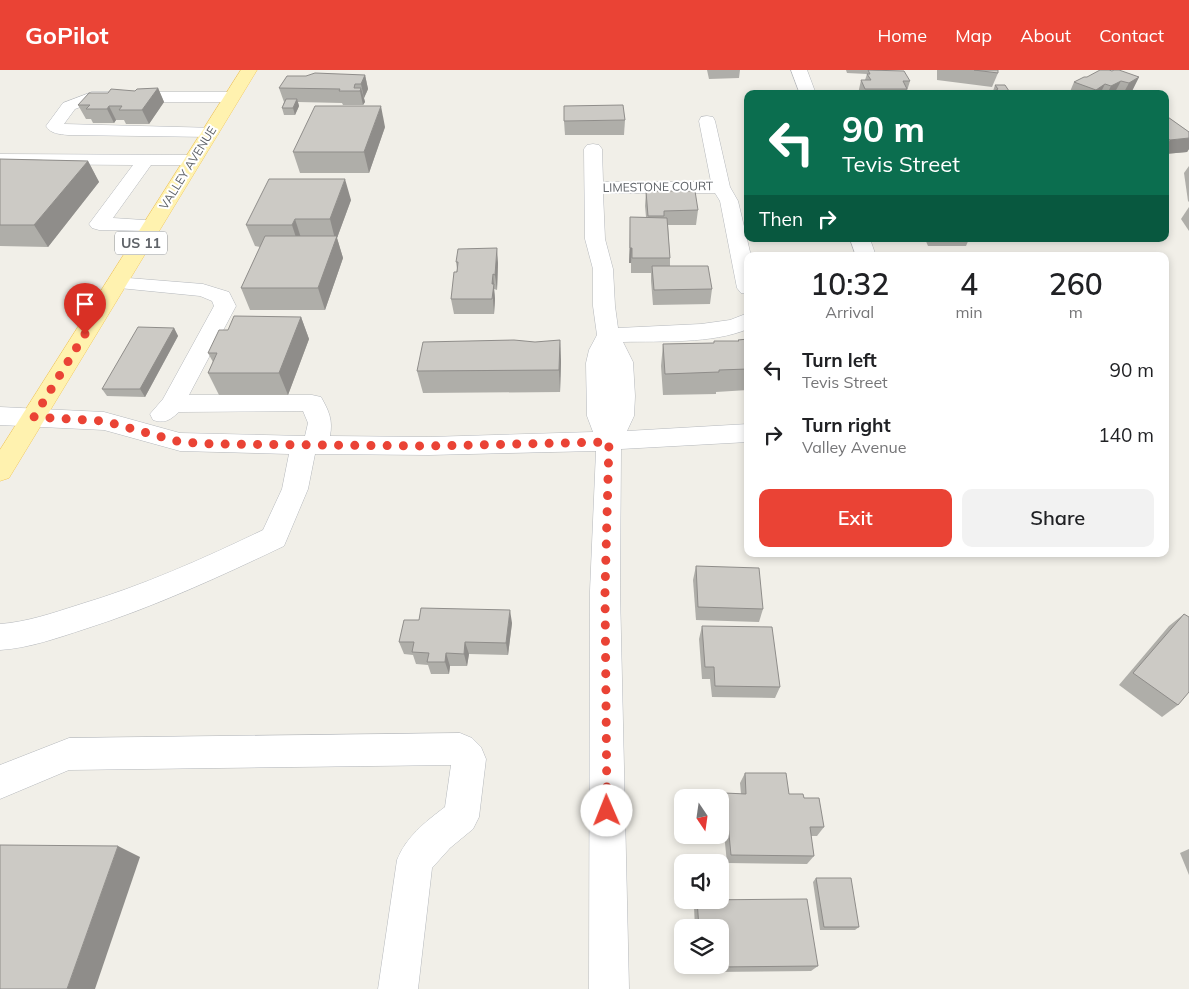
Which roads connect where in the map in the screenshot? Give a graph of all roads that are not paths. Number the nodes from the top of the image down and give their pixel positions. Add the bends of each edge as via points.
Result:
1 (249, 70) edge
2 (799, 70) edge
3 (806, 90) edge
4 (232, 97) junction
5 (707, 121) dead end
6 (210, 132) junction
7 (593, 149) dead end
8 (0, 159) edge
9 (146, 160) junction
10 (193, 160) junction
11 (721, 186) junction
12 (594, 188) junction
13 (152, 225) junction
14 (744, 270) edge
15 (116, 284) junction
16 (744, 322) edge
17 (608, 335) junction
18 (172, 405) junction
19 (0, 416) edge
20 (34, 417) junction
21 (144, 431) junction
22 (744, 433) edge
23 (609, 442) junction
24 (310, 445) junction
25 (0, 471) edge
26 (0, 636) edge
27 (0, 782) edge
28 (398, 989) edge
29 (609, 989) edge

1 - 4 main road, VALLEY AVENUE / US 11
2 - 3 street
4 - 6 main road, VALLEY AVENUE / US 11
4 - 6 street via 92,97 69,106 54,126 68,130
5 - 11 street, LIMESTONE COURT
6 - 10 main road, VALLEY AVENUE / US 11
7 - 12 street, LIMESTONE COURT
8 - 9 street
9 - 10 street
9 - 13 street via 99,224
10 - 13 main road, VALLEY AVENUE / US 11
11 - 12 street, LIMESTONE COURT
11 - 14 street, LIMESTONE COURT via 729,201
12 - 17 street, LIMESTONE COURT via 595,239 602,269
13 - 15 main road, VALLEY AVENUE / US 11
15 - 18 street via 202,290 221,297 224,306
15 - 20 main road, VALLEY AVENUE / US 11
16 - 17 street via 732,327
17 - 23 street, LIMESTONE COURT via 621,362 623,396 622,416
18 - 21 street
18 - 24 street via 312,403 320,423
19 - 20 street
20 - 21 street via 104,421
20 - 25 main road, VALLEY AVENUE / US 11
21 - 24 street via 180,442
22 - 23 street
23 - 24 street
23 - 29 street via 605,591
24 - 26 street via 274,538 114,608 19,636
27 - 28 street via 69,754 460,749 469,759 461,818 437,836 415,860

